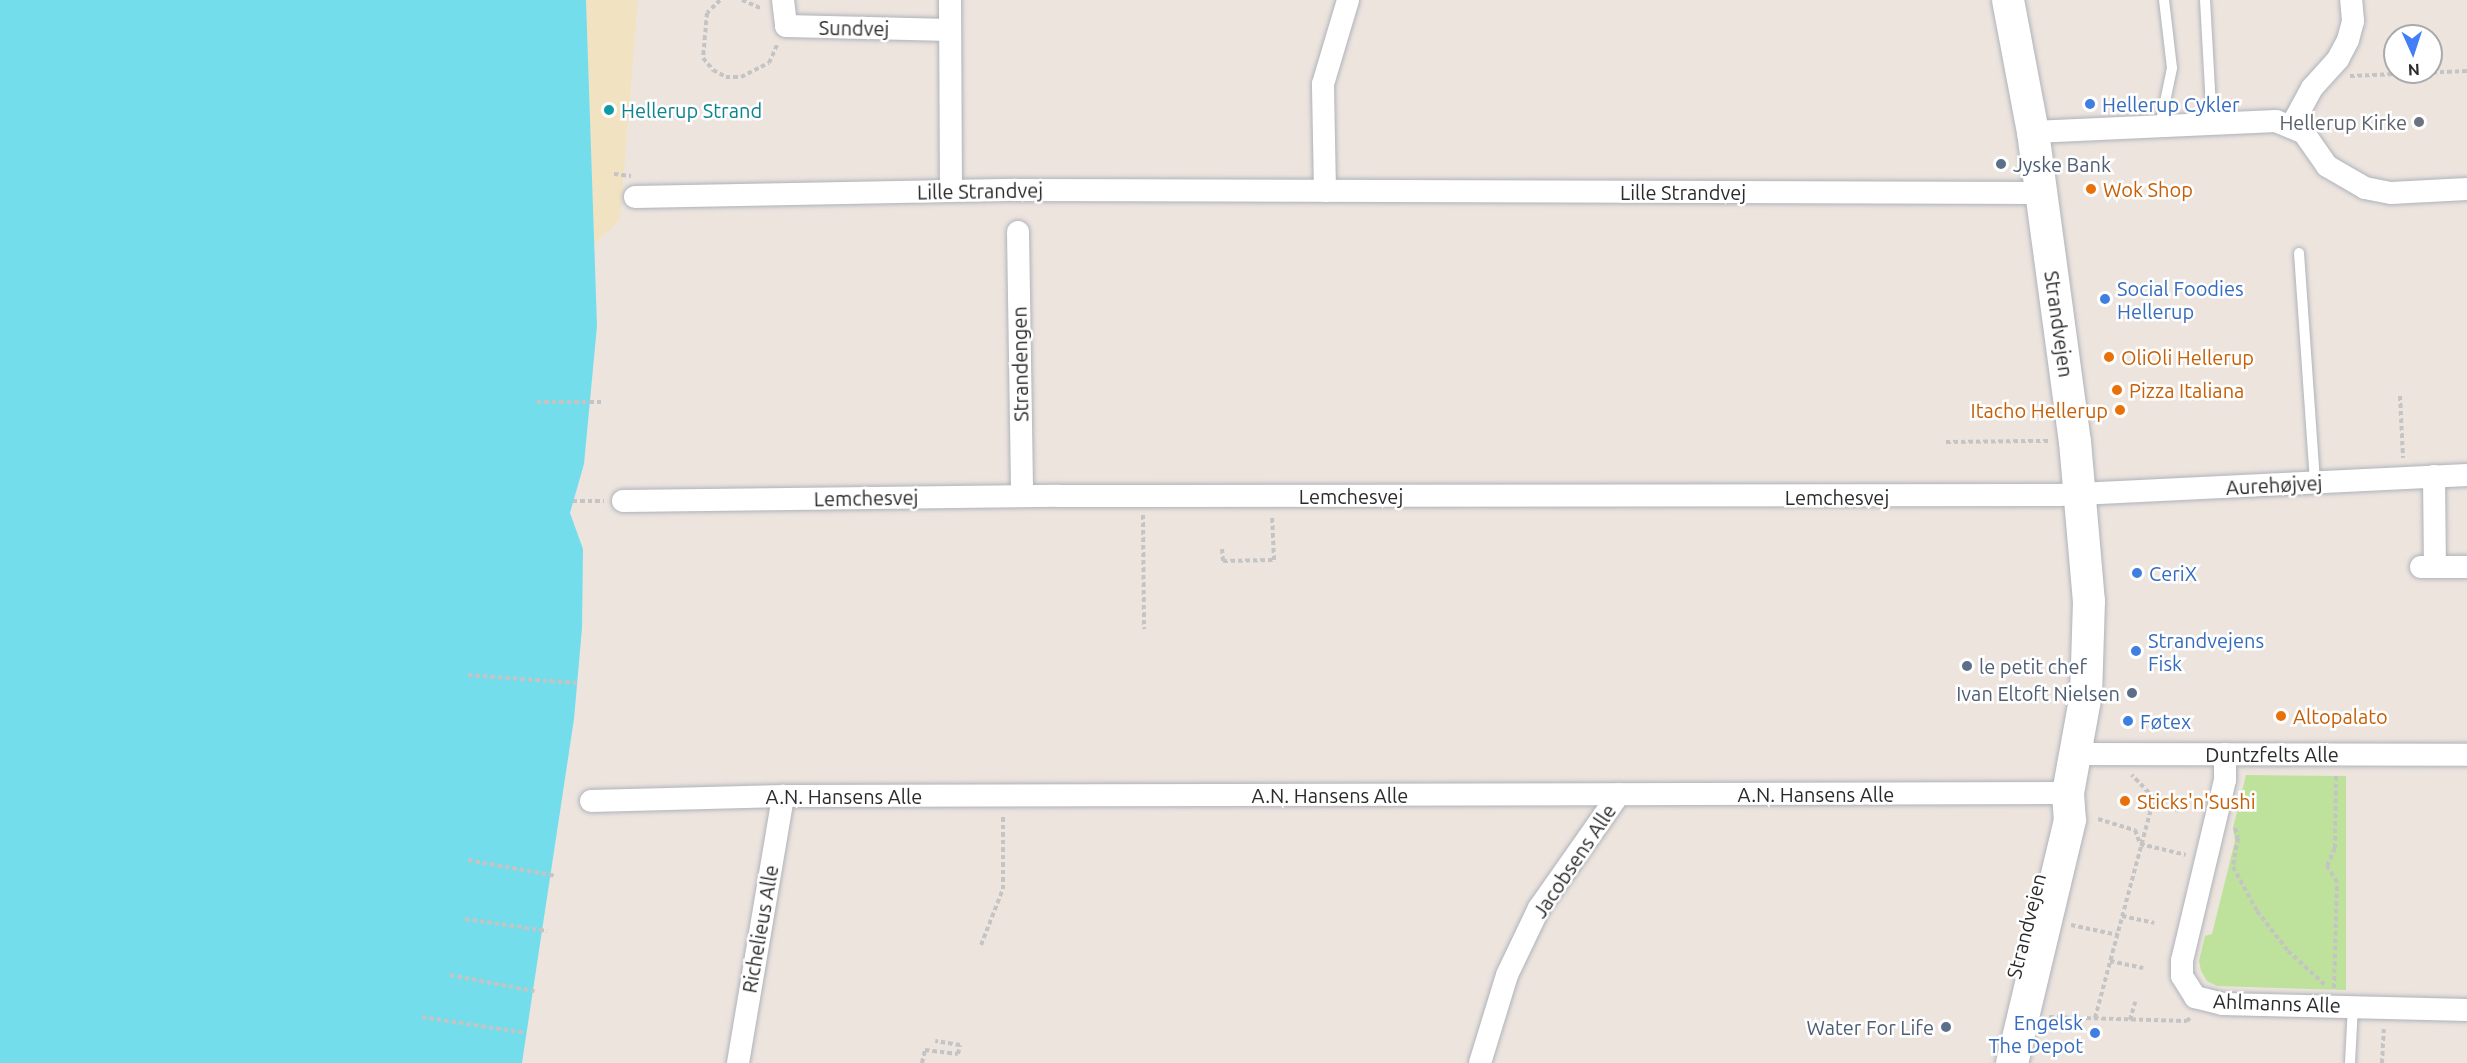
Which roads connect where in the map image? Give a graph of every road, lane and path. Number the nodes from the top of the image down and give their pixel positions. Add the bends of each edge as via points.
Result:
1 (720, 0) edge
2 (783, 0) edge
3 (950, 0) edge
4 (1348, 0) edge
5 (2008, 0) edge
6 (2164, 0) edge
7 (2205, 0) edge
8 (2351, 0) edge
9 (786, 26) junction
10 (950, 30) junction
11 (2467, 70) edge
12 (2322, 79) junction
13 (2212, 124) junction
14 (2292, 125) junction
15 (2160, 126) junction
16 (2033, 132) junction
17 (614, 174) dead end
18 (635, 186) joint
19 (2467, 189) edge
20 (951, 191) junction
21 (1325, 191) junction
22 (2041, 194) junction
23 (1018, 232) dead end
24 (2299, 254) dead end
25 (2400, 396) dead end
26 (537, 402) dead end
27 (603, 402) dead end
28 (1946, 442) dead end
29 (2074, 442) junction
30 (2467, 475) edge
31 (2434, 476) junction
32 (2405, 477) junction
33 (2315, 483) junction
34 (2080, 495) junction
35 (1022, 496) junction
36 (1142, 496) junction
37 (1271, 496) junction
38 (573, 501) dead end
39 (597, 501) dead end
40 (623, 501) dead end
41 (1222, 549) dead end
42 (2467, 567) edge
43 (1144, 629) dead end
44 (468, 675) dead end
45 (577, 683) dead end
46 (2077, 754) junction
47 (2225, 754) junction
48 (2336, 755) junction
49 (2467, 755) edge
50 (2122, 767) dead end
51 (2068, 793) junction
52 (1619, 794) junction
53 (1003, 795) junction
54 (783, 796) junction
55 (591, 801) dead end
56 (2152, 804) junction
57 (2181, 812) dead end
58 (2232, 817) dead end
59 (2098, 819) dead end
60 (2140, 844) junction
61 (468, 860) dead end
62 (2205, 860) junction
63 (2234, 867) junction
64 (556, 876) dead end
65 (2122, 916) junction
66 (465, 920) dead end
67 (2046, 920) junction
68 (2154, 923) dead end
69 (547, 931) dead end
70 (2118, 935) junction
71 (981, 945) dead end
72 (2110, 960) junction
73 (2143, 968) dead end
74 (450, 975) dead end
75 (534, 991) dead end
76 (2135, 1002) dead end
77 (2207, 1003) junction
78 (2353, 1006) junction
79 (2384, 1007) junction
80 (2467, 1010) edge
81 (2024, 1016) junction
82 (422, 1017) dead end
83 (2095, 1018) junction
84 (2130, 1020) junction
85 (526, 1033) dead end
86 (935, 1041) dead end
87 (738, 1063) edge
88 (922, 1063) edge
89 (1481, 1063) edge
90 (1993, 1063) edge
91 (2012, 1063) edge
92 (2350, 1063) edge
93 (2382, 1063) edge

1 - 9 path via 707,13 703,58 726,77 741,76 769,63
2 - 9 street
3 - 10 street
4 - 21 street via 1323,84
5 - 16 main road, Strandvejen
6 - 15 lane via 2172,68
7 - 13 lane
8 - 12 street via 2353,21 2348,40
9 - 10 street, Sundvej
10 - 20 street
11 - 12 path
12 - 14 street via 2312,88
13 - 14 street via 2276,121
13 - 15 street
14 - 19 street via 2304,133 2327,166 2365,188 2391,193
15 - 16 street
16 - 22 main road, Strandvejen
17 - 18 path
18 - 20 street, Lille Strandvej
20 - 21 street, Lille Strandvej
21 - 22 street, Lille Strandvej
22 - 29 main road, Strandvejen
23 - 35 street, Strandengen
24 - 33 lane
25 - 32 path
26 - 27 path
28 - 29 path
29 - 34 main road, Strandvejen
30 - 31 street, Aurehøjvej
31 - 32 street, Aurehøjvej
31 - 42 street via 2428,567
32 - 33 street, Aurehøjvej
33 - 34 street, Aurehøjvej
34 - 37 street, Lemchesvej
34 - 46 main road, Strandvejen via 2090,601 2086,694
35 - 36 street, Lemchesvej
35 - 40 street, Lemchesvej
36 - 37 street, Lemchesvej
36 - 43 path
37 - 41 path via 1274,560 1223,561
38 - 39 path
44 - 45 path
46 - 47 street, Duntzfelts Alle
46 - 51 main road, Strandvejen
47 - 48 street, Duntzfelts Alle
47 - 62 street, Ahlmanns Alle via 2225,780
48 - 49 street, Duntzfelts Alle
48 - 63 path via 2335,848 2327,866 2337,882 2334,995 2271,931
50 - 56 path via 2154,798
51 - 52 street, A.N. Hansens Alle
51 - 67 main road, Strandvejen via 2070,820
51 - 90 main road, Strandvejen via 2052,820
52 - 53 street, A.N. Hansens Alle
52 - 89 street, Jacobsens Alle via 1539,908 1507,975
53 - 54 street, A.N. Hansens Alle
53 - 71 path via 1003,889
54 - 55 street, A.N. Hansens Alle
54 - 87 street, Richelieus Alle
56 - 57 path
56 - 60 path
58 - 63 path via 2238,838
59 - 60 path via 2135,830
60 - 62 path
60 - 65 path
61 - 64 path
62 - 63 path
62 - 77 street, Ahlmanns Alle via 2182,976 2196,997
65 - 68 path
65 - 70 path
66 - 69 path
67 - 70 path
67 - 81 main road, Strandvejen
70 - 72 path
72 - 73 path
72 - 83 path
74 - 75 path
76 - 84 path
77 - 78 street, Ahlmanns Alle
77 - 84 path via 2187,1021
78 - 79 street, Ahlmanns Alle
78 - 92 lane
79 - 80 street, Ahlmanns Alle
79 - 93 path
81 - 83 path
81 - 91 main road, Strandvejen
82 - 85 path
83 - 84 path
86 - 88 path via 960,1046 958,1054 925,1050

